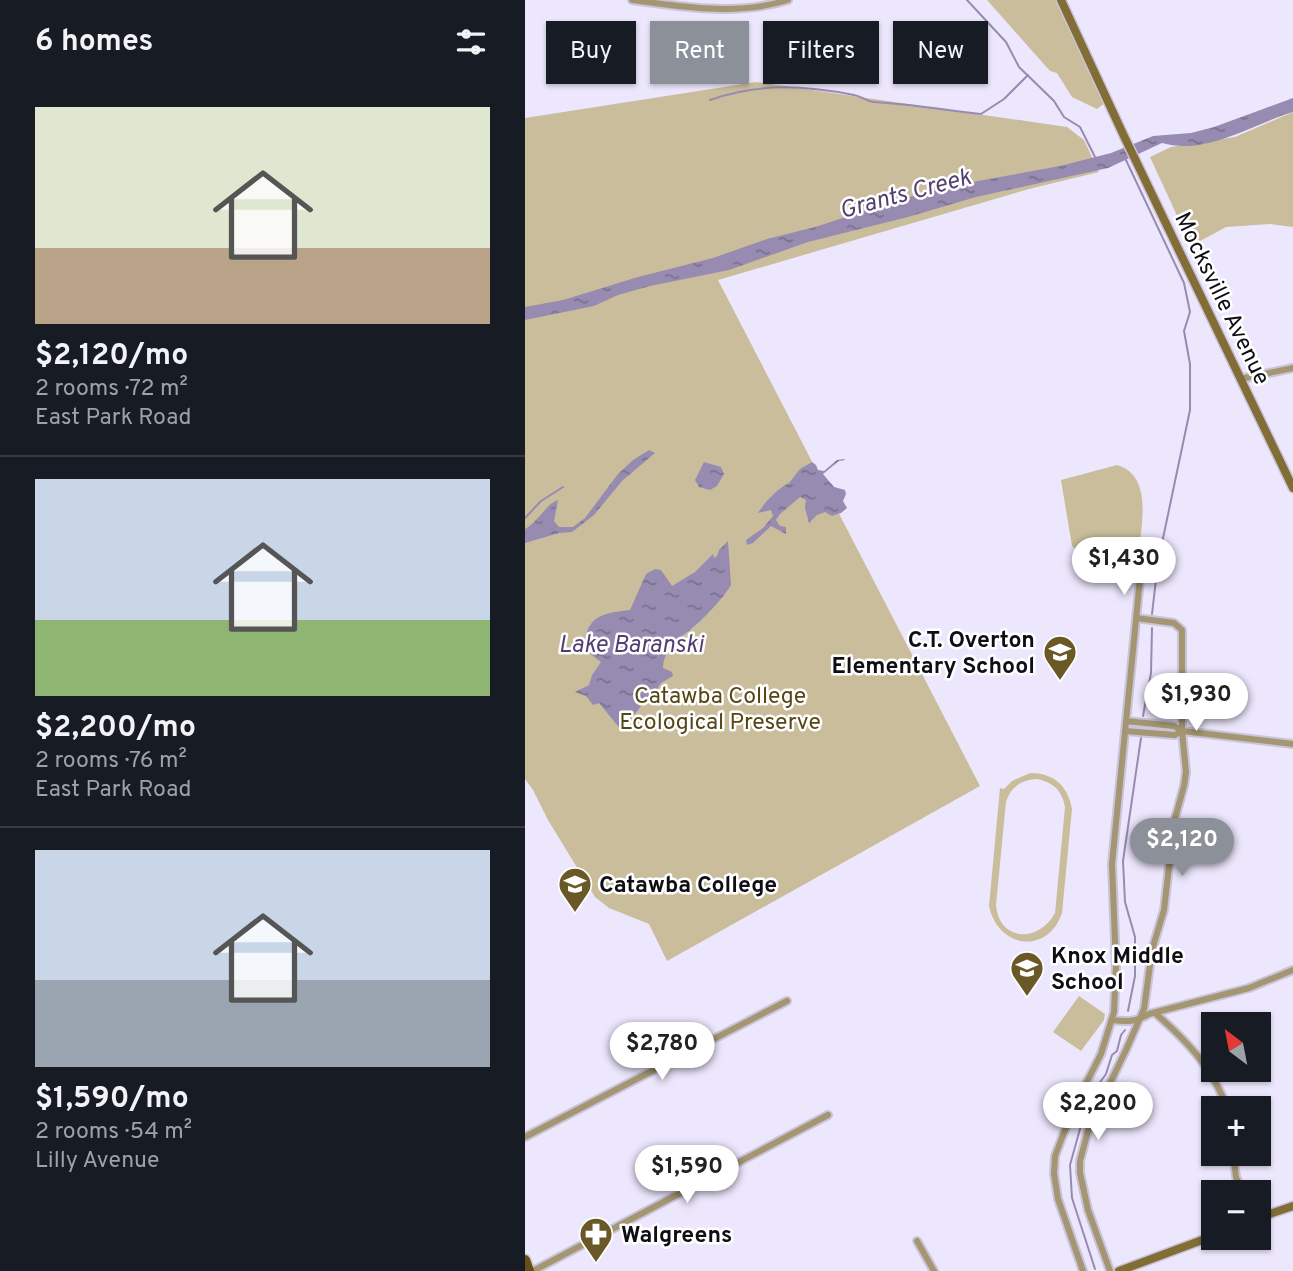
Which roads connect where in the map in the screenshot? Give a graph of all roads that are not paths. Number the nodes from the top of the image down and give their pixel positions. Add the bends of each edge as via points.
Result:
1 (632, 0) edge
2 (788, 0) edge
3 (1061, 0) edge
4 (1293, 368) edge
5 (1240, 379) junction
6 (1293, 488) edge
7 (1140, 579) dead end
8 (1136, 618) junction
9 (1126, 721) junction
10 (1125, 731) junction
11 (1182, 731) junction
12 (1293, 744) edge
13 (1293, 970) edge
14 (787, 1001) dead end
15 (1155, 1013) junction
16 (1112, 1020) junction
17 (1140, 1020) junction
18 (1222, 1096) edge
19 (828, 1115) dead end
20 (525, 1137) edge
21 (1293, 1206) edge
22 (1271, 1214) edge
23 (1201, 1240) edge
24 (918, 1241) dead end
25 (525, 1260) edge
26 (531, 1271) edge
27 (934, 1271) edge
28 (1083, 1271) edge
29 (1109, 1271) edge
30 (1119, 1271) edge

1 - 2 street via 727,10
3 - 5 street, Mocksville Avenue
4 - 5 street
5 - 6 street, Mocksville Avenue
7 - 8 street
8 - 9 street
8 - 11 street via 1174,623 1182,630
9 - 10 street
9 - 11 street via 1174,726
10 - 11 street via 1175,735
10 - 16 street via 1112,864 1116,967
11 - 12 street
11 - 17 street via 1184,786
13 - 15 street via 1249,988
14 - 20 street
15 - 17 street
15 - 18 street via 1200,1057
16 - 17 street
16 - 28 street via 1055,1156 1058,1199
17 - 29 street via 1089,1127 1080,1160 1088,1210
19 - 26 street
21 - 22 street
23 - 30 street
24 - 27 street
25 - 26 main road

